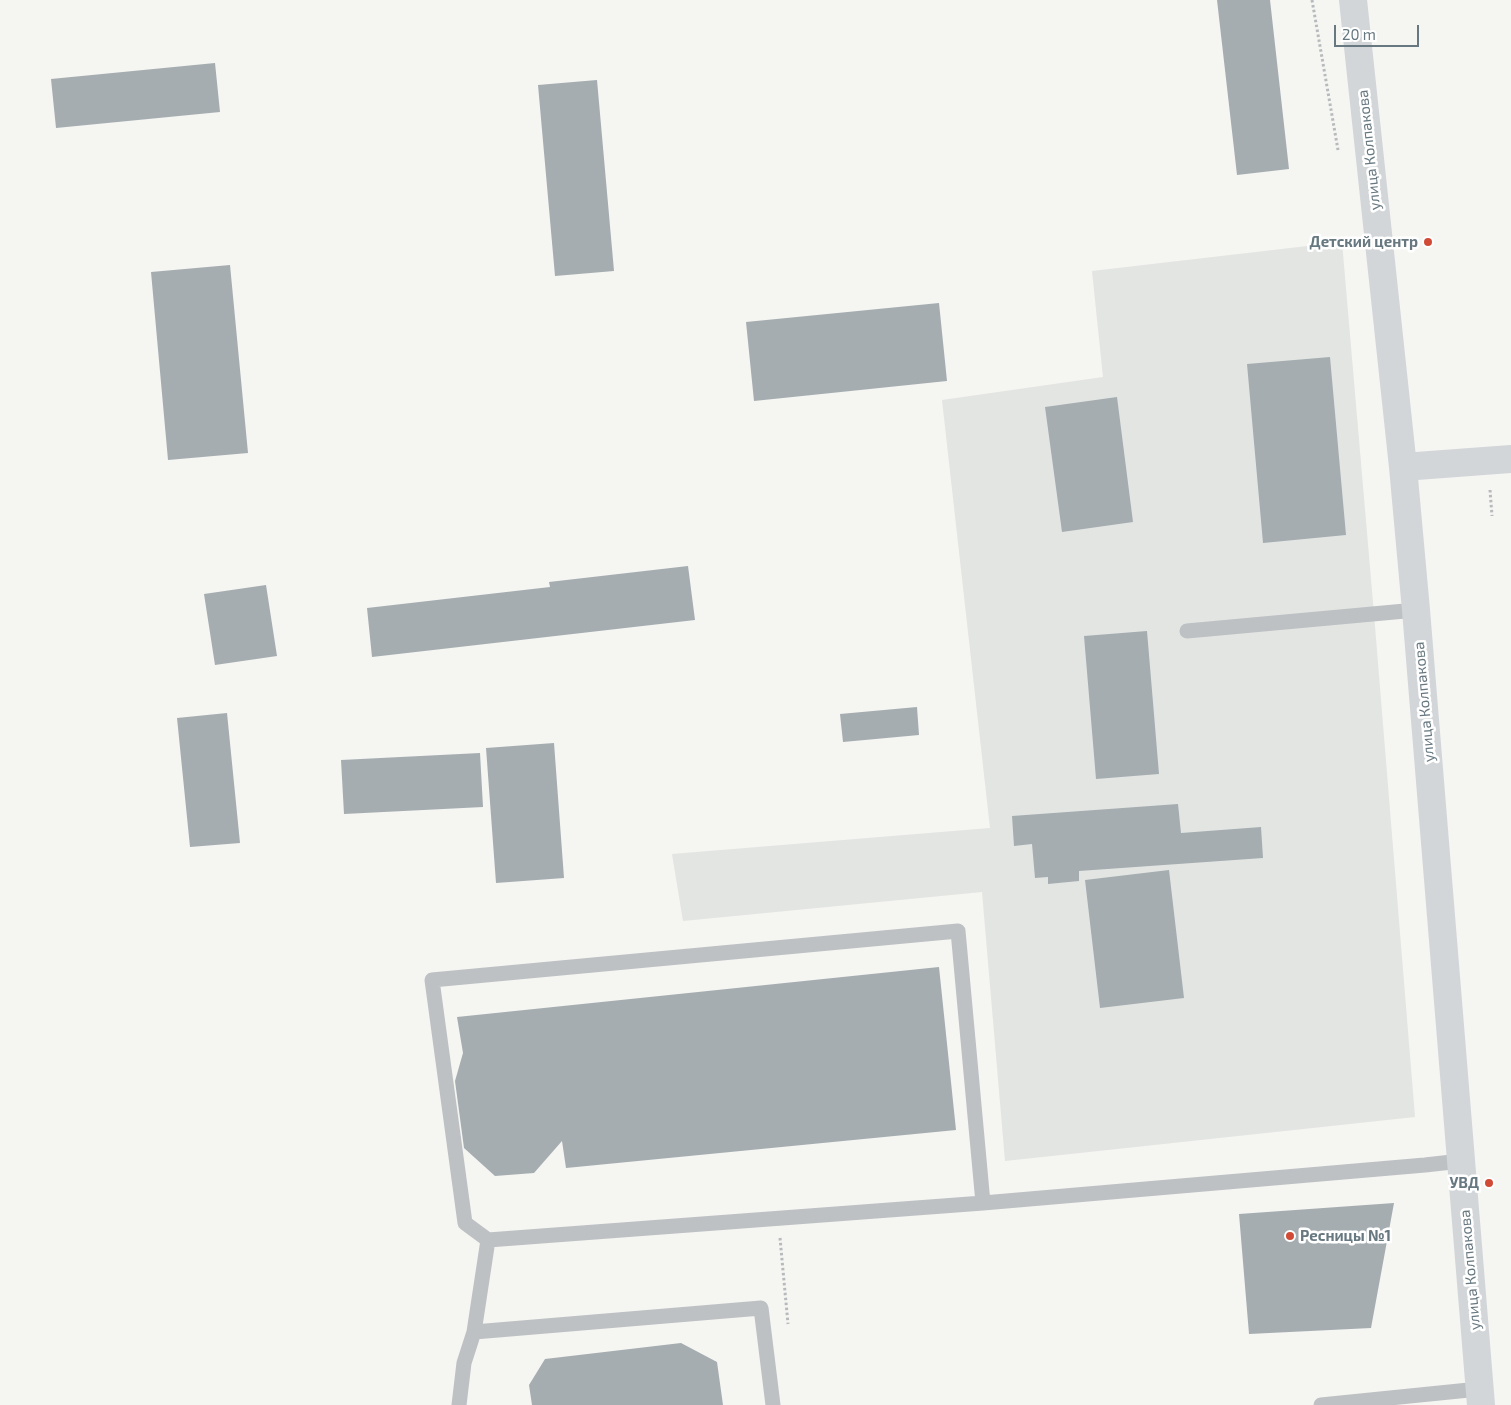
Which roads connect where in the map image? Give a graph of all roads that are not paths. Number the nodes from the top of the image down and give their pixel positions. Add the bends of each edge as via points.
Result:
1 (1353, 0) edge
2 (1511, 459) edge
3 (1402, 467) junction
4 (1416, 610) junction
5 (1187, 631) dead end
6 (1461, 1161) junction
7 (983, 1203) junction
8 (488, 1240) junction
9 (474, 1332) junction
10 (1480, 1397) edge
11 (459, 1405) edge
12 (773, 1405) edge
13 (1321, 1405) edge

1 - 3 street, улица Колпакова
2 - 3 street
3 - 4 street, улица Колпакова
4 - 5 lane
4 - 6 street, улица Колпакова
6 - 7 lane
6 - 10 street, улица Колпакова
7 - 8 lane
7 - 8 lane via 958,931 432,980 465,1223
8 - 9 lane
9 - 11 lane via 464,1363
9 - 12 lane via 761,1308
10 - 13 lane

